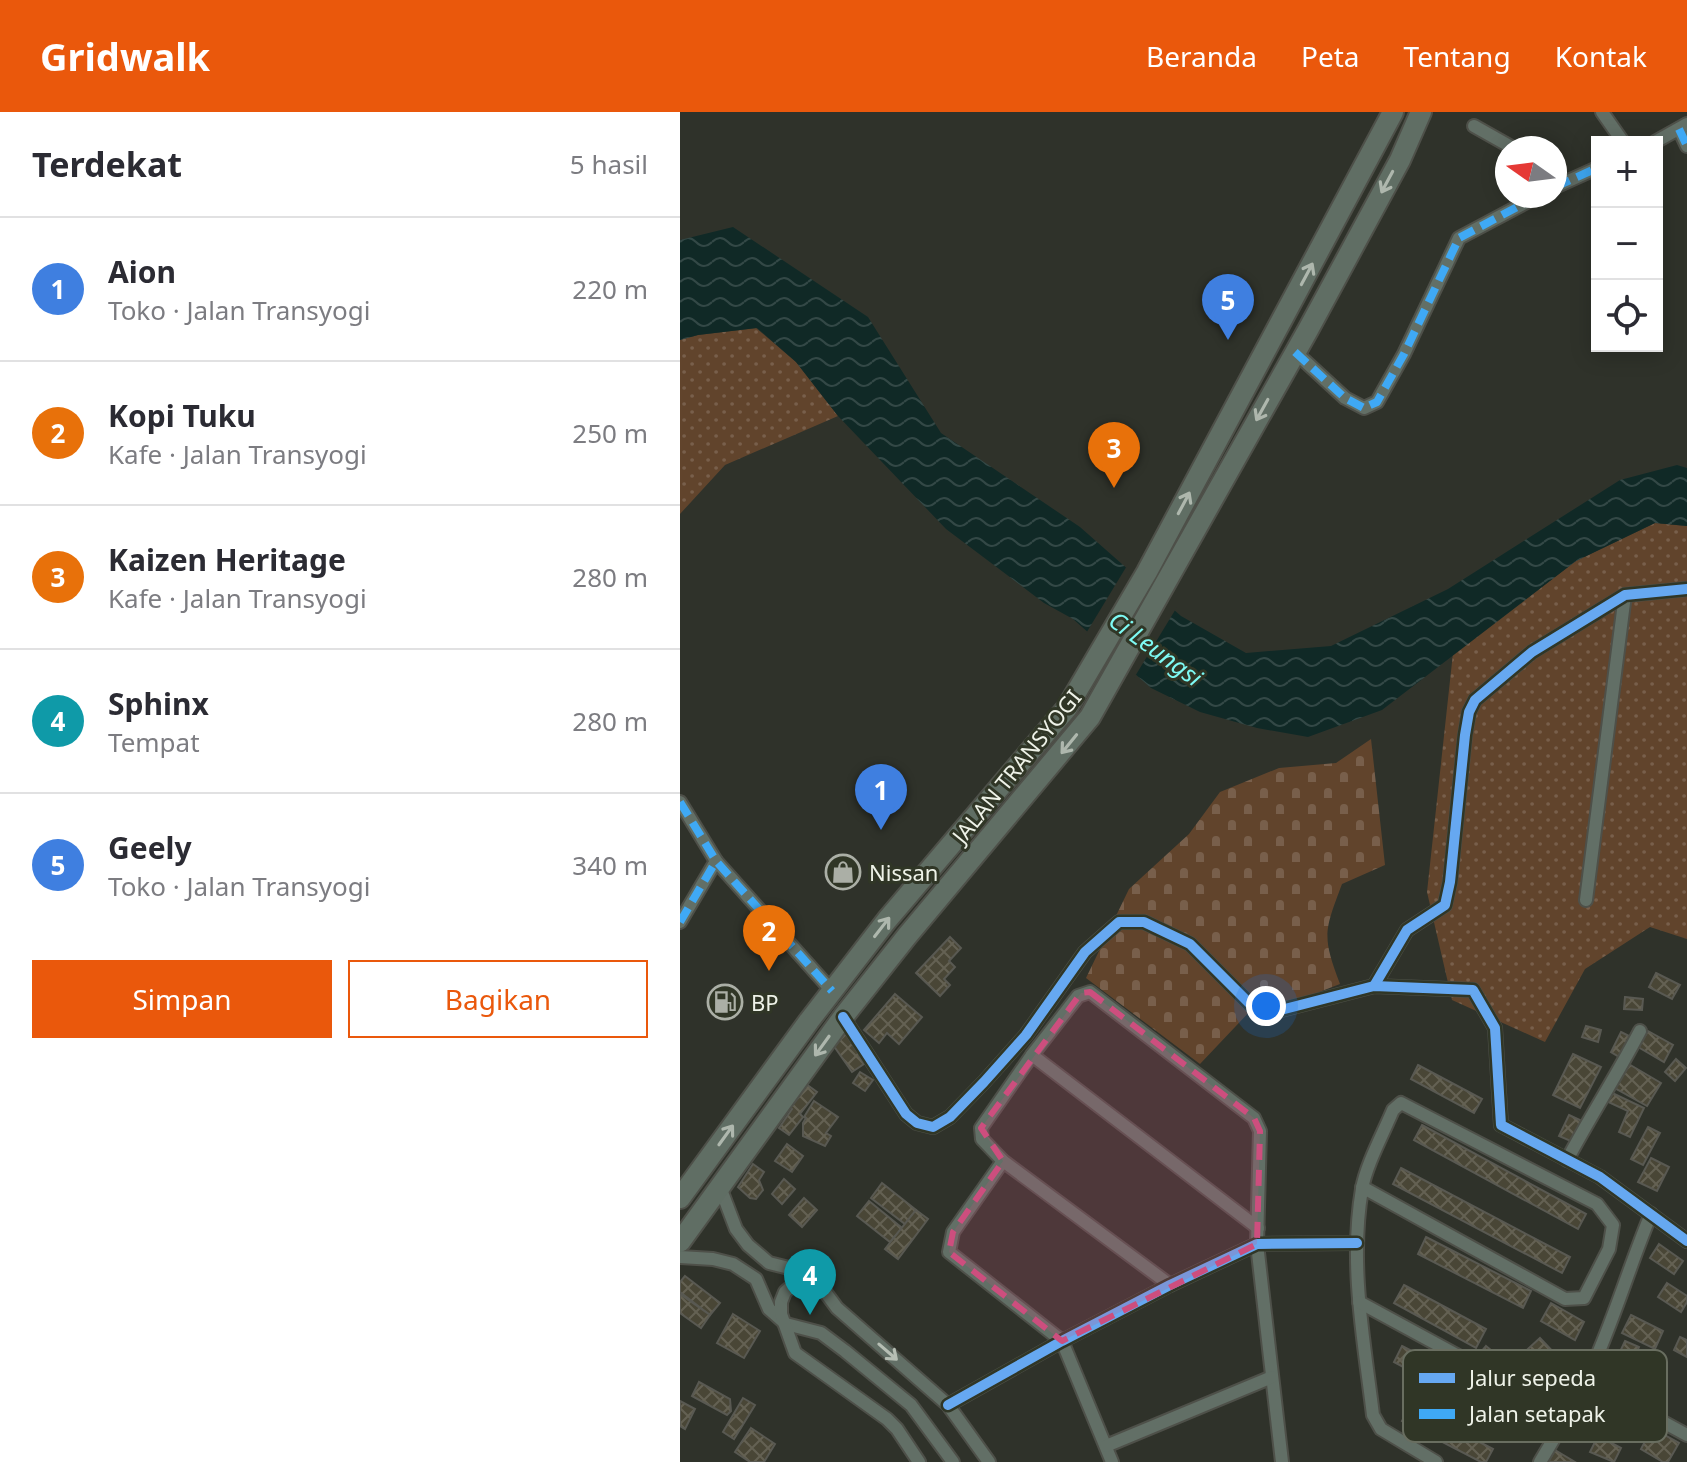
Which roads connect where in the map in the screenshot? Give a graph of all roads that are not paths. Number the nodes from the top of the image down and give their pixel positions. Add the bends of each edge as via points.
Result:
1 (1393, 112) edge
2 (1421, 112) edge
3 (1602, 112) edge
4 (1474, 126) dead end
5 (1683, 126) edge
6 (1619, 136) edge
7 (1663, 137) edge
8 (1495, 138) edge
9 (1687, 146) edge
10 (1591, 170) edge
11 (1567, 179) edge
12 (1515, 208) edge
13 (1295, 352) junction
14 (1687, 589) edge
15 (1625, 595) junction
16 (680, 802) edge
17 (680, 813) edge
18 (713, 866) junction
19 (1586, 900) dead end
20 (680, 922) edge
21 (1374, 986) junction
22 (832, 991) junction
23 (843, 1017) junction
24 (1640, 1031) dead end
25 (1032, 1055) junction
26 (1567, 1160) junction
27 (1003, 1161) junction
28 (720, 1187) junction
29 (1362, 1187) junction
30 (680, 1198) edge
31 (1651, 1214) junction
32 (1258, 1228) junction
33 (1687, 1241) edge
34 (680, 1242) edge
35 (1357, 1243) junction
36 (1257, 1244) junction
37 (748, 1245) junction
38 (680, 1257) edge
39 (733, 1264) junction
40 (817, 1281) junction
41 (1170, 1285) junction
42 (1359, 1302) junction
43 (786, 1324) junction
44 (863, 1331) junction
45 (1062, 1341) junction
46 (1447, 1350) edge
47 (1598, 1350) edge
48 (845, 1351) junction
49 (1272, 1377) junction
50 (948, 1405) junction
51 (1667, 1424) edge
52 (1687, 1435) edge
53 (1552, 1442) edge
54 (1106, 1446) junction
55 (919, 1462) edge
56 (953, 1462) edge
57 (989, 1462) edge
58 (1112, 1462) edge
59 (1282, 1462) edge
60 (1436, 1462) edge
61 (1540, 1462) edge

22 -> 1 highway, JALAN TRANSYOGI via 1056,722 1095,664
2 -> 13 highway, JALAN TRANSYOGI
3 - 6 street
4 - 8 street
5 - 7 street
5 - 9 street
10 - 11 street
12 - 13 street via 1459,238 1377,402 1364,408 1345,398
13 -> 23 highway, JALAN TRANSYOGI via 1113,680 1071,741
14 - 15 street
15 - 19 street
15 - 21 street via 1532,652 1475,700 1467,723 1445,905 1407,930
16 - 18 street
17 - 18 street
18 - 20 street
18 - 22 street
21 - 23 street via 1273,1012 1255,1009 1190,944 1144,922 1119,922 1085,952 1026,1035 984,1082 933,1127 906,1114
21 - 26 street via 1473,990 1495,1028 1501,1125
30 -> 22 highway, JALAN TRANSYOGI
23 -> 28 highway, JALAN TRANSYOGI
24 - 26 street
25 - 27 street via 981,1128 982,1139
25 - 32 street
25 - 32 street via 1081,993 1090,992 1254,1118 1260,1131
26 - 31 street
27 - 41 street
27 - 45 street via 953,1232 949,1252
28 - 34 highway, JALAN TRANSYOGI
28 - 37 street
29 - 29 street via 1393,1110 1401,1103 1597,1204 1613,1225 1609,1249 1584,1298 1565,1299
29 - 35 street
31 - 33 street
31 - 47 street
32 - 36 street
35 - 36 street
35 - 42 street
36 - 41 street
36 - 49 street
37 - 39 street
37 - 40 street via 769,1263
38 - 39 street
39 - 43 street via 756,1279 769,1309
40 - 43 street via 805,1280 785,1292 781,1314
40 - 44 street
41 - 45 street
42 - 46 street
42 - 60 street via 1373,1415 1381,1429
43 - 48 street via 821,1333
43 - 55 street via 795,1353 887,1419
44 - 48 street
44 -> 50 street
45 - 50 street
45 - 54 street
48 - 56 street via 911,1405
49 - 54 street
49 - 59 street
50 - 57 street
51 - 52 street
53 - 61 street
54 - 58 street

